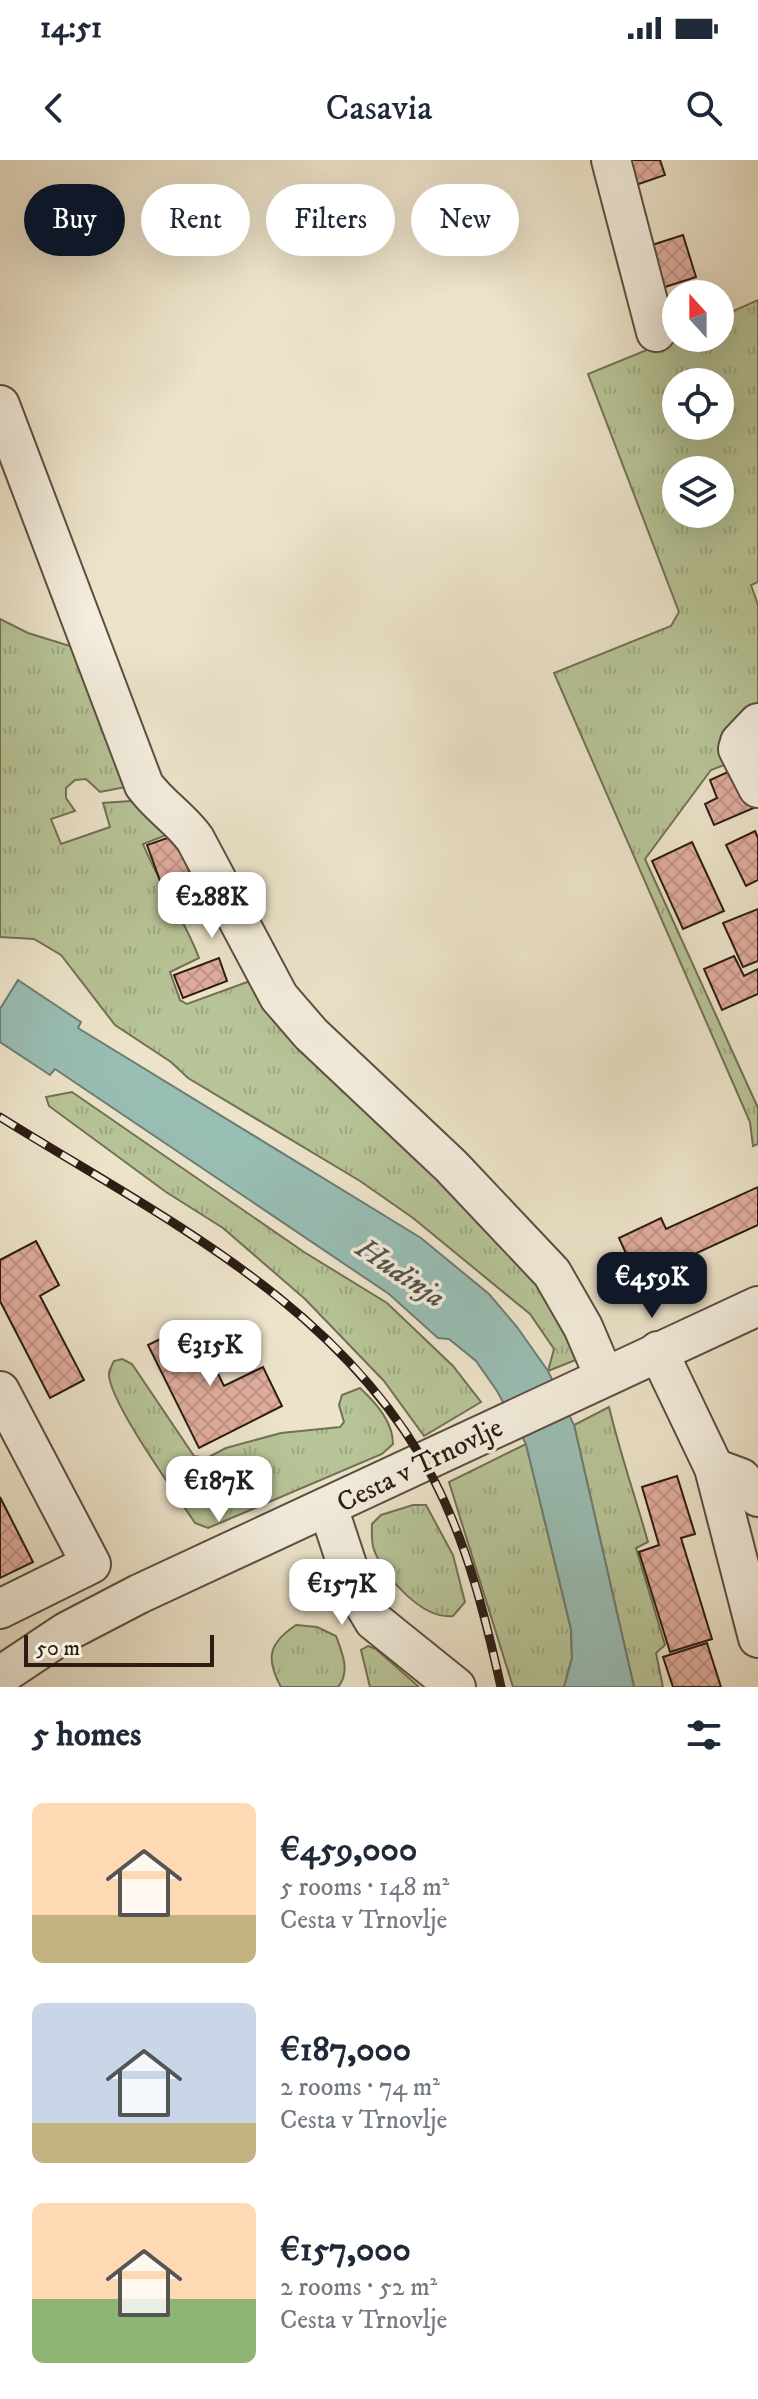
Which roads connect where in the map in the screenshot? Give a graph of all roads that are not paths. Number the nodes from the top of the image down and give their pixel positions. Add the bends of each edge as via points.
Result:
1 (611, 160) edge
2 (656, 332) dead end
3 (0, 405) edge
4 (758, 723) edge
5 (758, 788) edge
6 (758, 1306) edge
7 (658, 1351) junction
8 (587, 1383) junction
9 (0, 1391) edge
10 (743, 1481) edge
11 (328, 1507) junction
12 (0, 1609) edge
13 (758, 1638) edge
14 (0, 1676) edge
15 (456, 1687) edge

1 - 2 street
3 - 8 street via 144,785 195,839 279,997 552,1273 583,1327
4 - 5 street via 738,749
6 - 7 street, Cesta v Trnovlje
7 - 8 street, Cesta v Trnovlje
7 - 10 street
8 - 11 street, Cesta v Trnovlje
9 - 12 street via 91,1564
10 - 13 street
11 - 14 street, Cesta v Trnovlje via 139,1594 66,1632
11 - 15 street via 355,1589 374,1621

